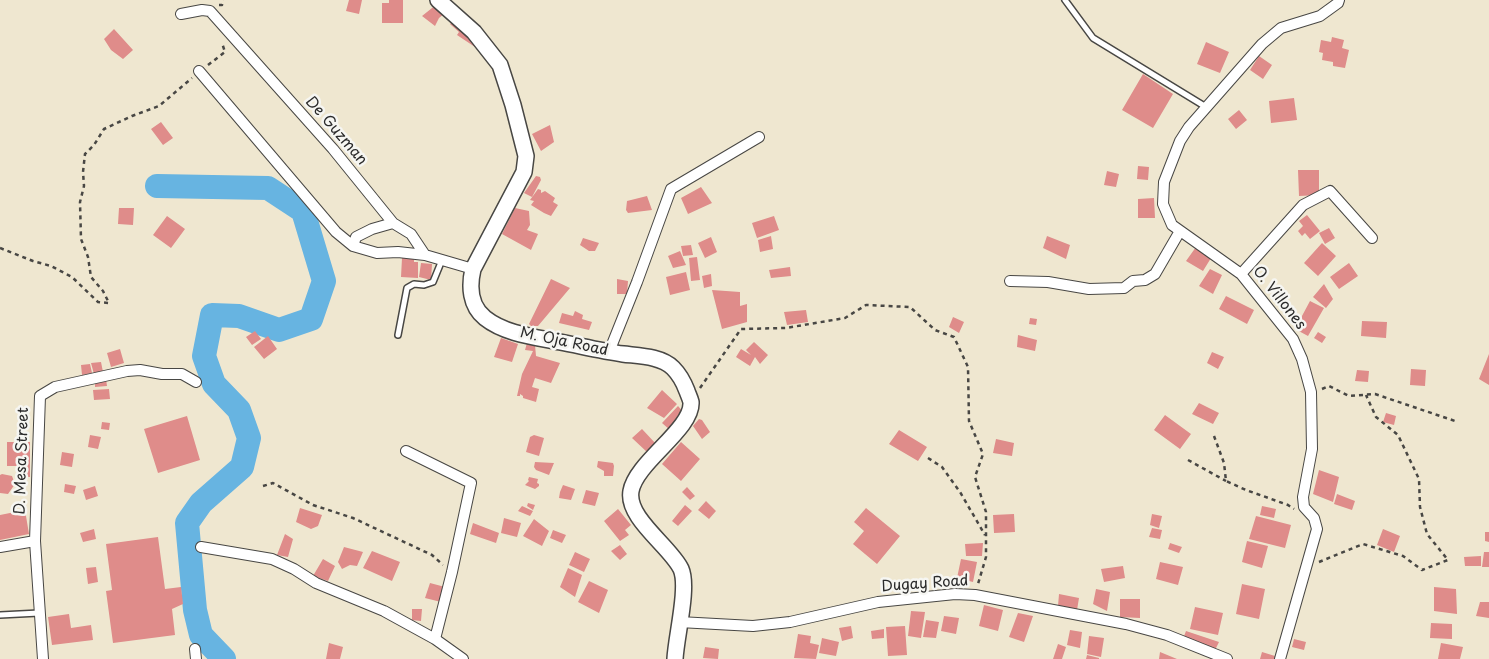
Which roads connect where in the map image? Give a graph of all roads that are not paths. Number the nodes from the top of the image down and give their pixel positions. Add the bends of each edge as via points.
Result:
1 (438, 0) edge
2 (1065, 0) edge
3 (1339, 0) edge
4 (181, 14) dead end
5 (199, 72) road end
6 (1206, 107) junction
7 (759, 137) dead end
8 (393, 224) junction
9 (1180, 231) junction
10 (1372, 238) dead end
11 (353, 246) junction
12 (425, 255) junction
13 (442, 260) junction
14 (473, 269) junction
15 (1241, 274) junction
16 (1010, 281) dead end
17 (398, 336) dead end
18 (609, 352) junction
19 (196, 382) dead end
20 (406, 451) dead end
21 (35, 541) junction
22 (0, 547) edge
23 (201, 547) dead end
24 (40, 613) junction
25 (0, 615) edge
26 (679, 622) junction
27 (435, 639) junction
28 (43, 659) edge
29 (463, 659) edge
30 (675, 659) edge
31 (1227, 659) edge
32 (1280, 659) edge

1 - 14 street, M. Oja Road via 474,32 500,65 526,156 524,172
2 - 6 lane via 1093,38
3 - 6 street, O. Villones via 1320,16 1281,28 1262,44
4 - 8 street, De Guzman via 210,11 333,149
5 - 11 street via 336,232
6 - 9 street, O. Villones via 1180,141 1164,182 1163,204 1172,225
7 - 18 street via 671,190
8 - 11 street via 356,237
8 - 12 street, De Guzman via 411,234
9 - 15 street, O. Villones
9 - 16 street via 1155,274 1145,280 1133,281 1124,288 1089,289 1048,282
10 - 15 street via 1330,192 1303,204
11 - 12 street via 377,253
12 - 13 street
13 - 14 street
13 - 17 lane via 433,282 407,288
14 - 18 street, M. Oja Road via 471,296 484,318 502,328 526,335
15 - 32 street, O. Villones via 1293,339 1311,392 1312,449 1303,497 1304,507 1314,518 1317,529
18 - 26 street, M. Oja Road via 660,360 673,368 691,402 685,419 637,475 630,498 640,519 681,569 684,586
19 - 21 street, D. Mesa Street via 182,374 134,370 56,387 40,396
20 - 27 street via 471,483
21 - 22 street
21 - 24 street, D. Mesa Street
23 - 27 street via 272,559 316,583 384,611
24 - 25 lane
24 - 28 street, D. Mesa Street
26 - 30 street
26 - 31 street, Dugay Road via 753,626 790,622 878,602 975,595 1126,624
27 - 29 street

